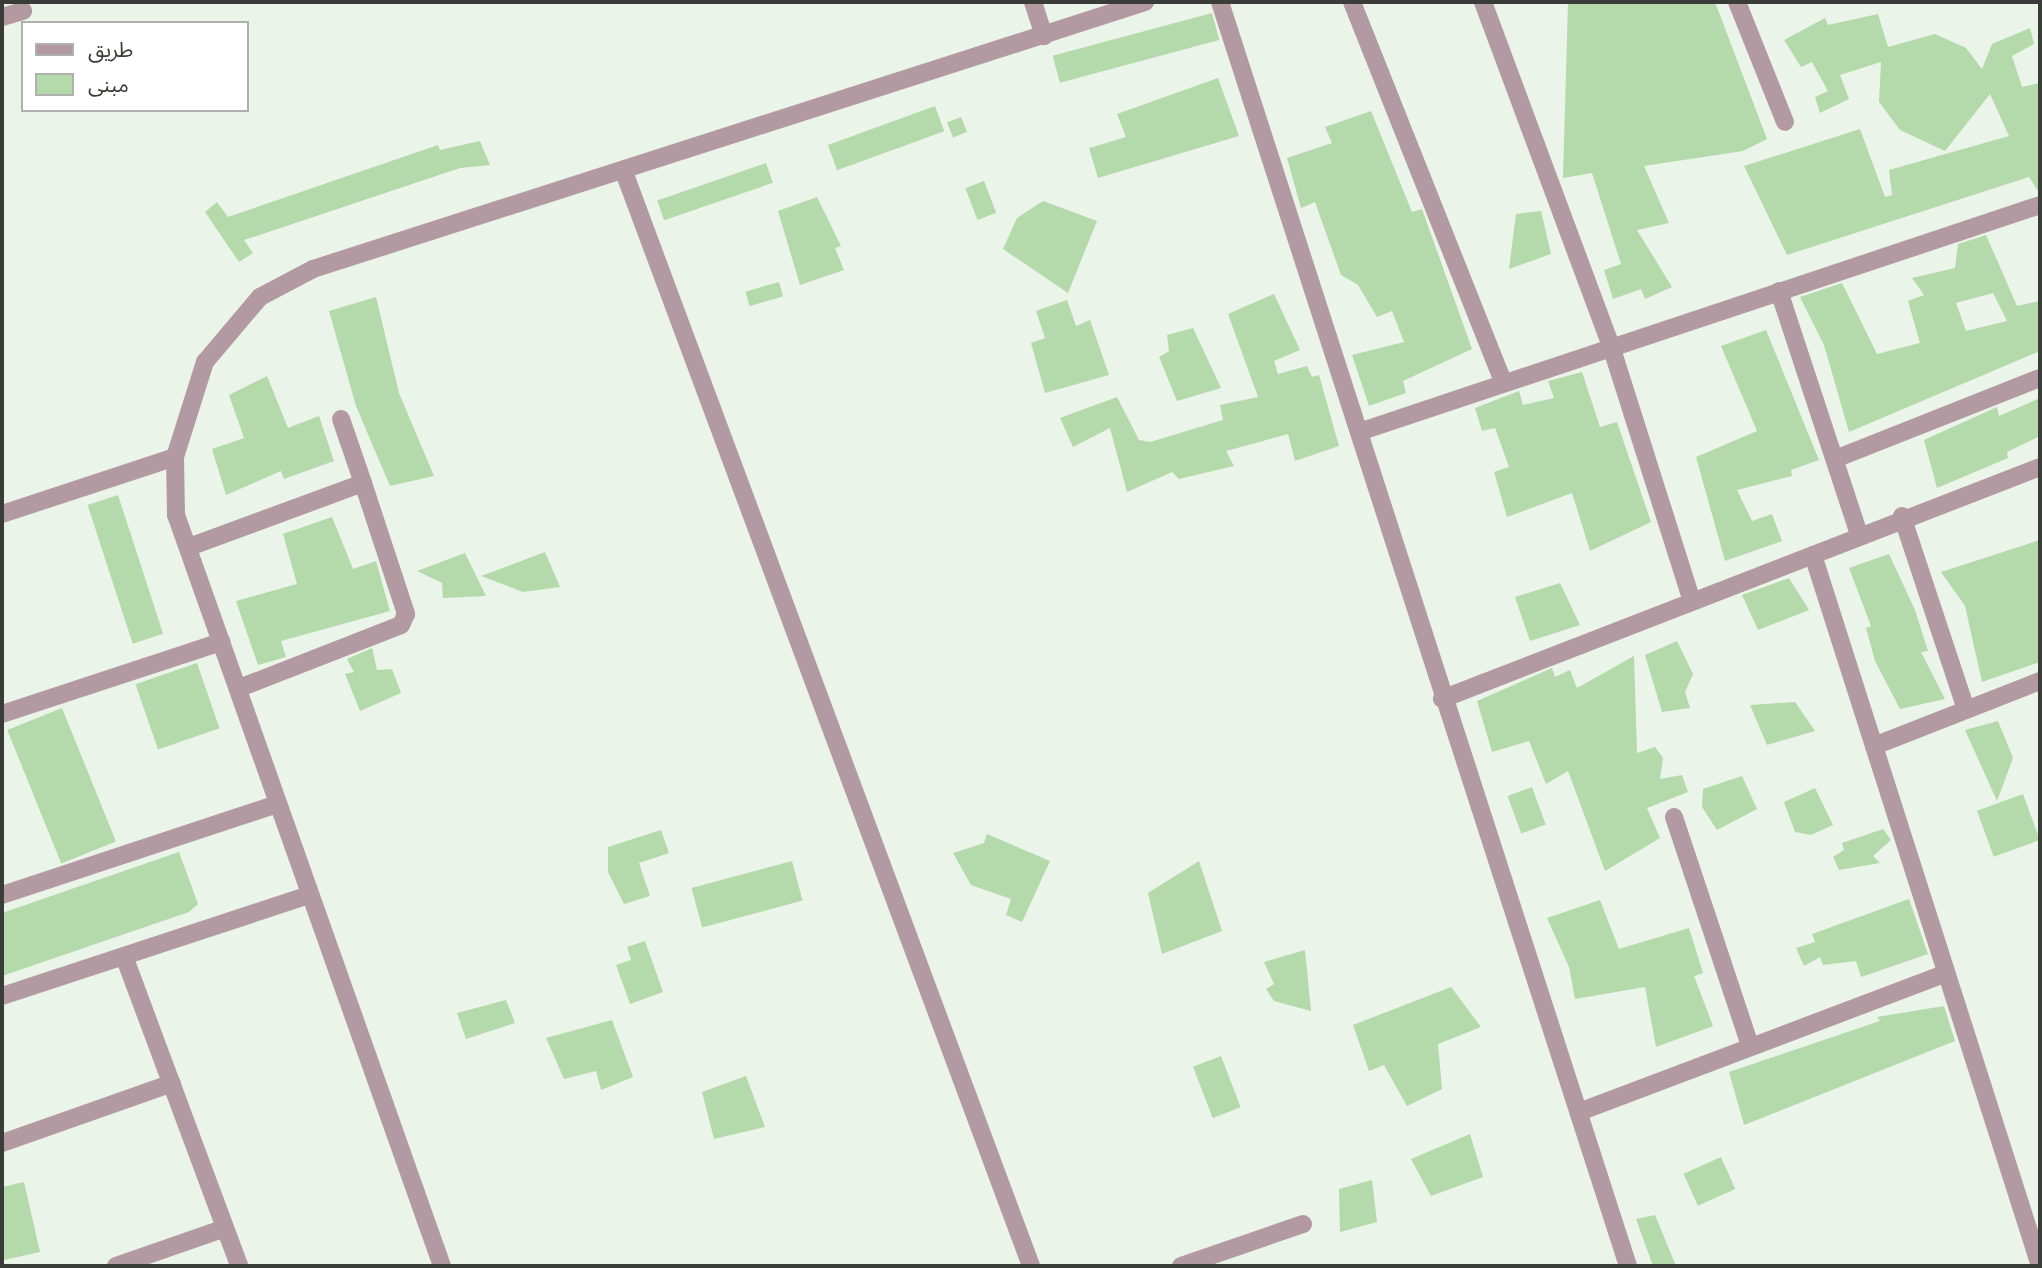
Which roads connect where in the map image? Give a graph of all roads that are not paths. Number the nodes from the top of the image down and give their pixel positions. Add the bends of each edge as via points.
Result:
1 (1033, 2) edge
2 (1145, 2) edge
3 (1220, 2) edge
4 (1352, 2) edge
5 (1483, 2) edge
6 (1737, 2) edge
7 (23, 11) dead end
8 (2, 17) edge
9 (1044, 36) junction
10 (1785, 122) dead end
11 (624, 172) junction
12 (2040, 205) edge
13 (1779, 290) junction
14 (1611, 346) junction
15 (2040, 378) edge
16 (1503, 383) junction
17 (341, 419) dead end
18 (1359, 432) junction
19 (175, 457) junction
20 (1835, 459) junction
21 (2040, 467) edge
22 (363, 483) junction
23 (2, 514) edge
24 (1902, 516) junction
25 (1859, 534) junction
26 (189, 547) junction
27 (1813, 555) junction
28 (1692, 601) junction
29 (221, 642) junction
30 (2040, 681) edge
31 (239, 688) junction
32 (1442, 699) junction
33 (1966, 710) junction
34 (2, 714) edge
35 (1874, 746) junction
36 (277, 804) junction
37 (1674, 817) dead end
38 (2, 895) edge
39 (310, 895) junction
40 (124, 956) junction
41 (1946, 973) junction
42 (2, 996) edge
43 (1749, 1043) junction
44 (172, 1083) junction
45 (1579, 1112) junction
46 (2, 1143) edge
47 (1303, 1224) dead end
48 (225, 1228) junction
49 (116, 1266) edge
50 (239, 1266) edge
51 (442, 1266) edge
52 (1031, 1266) edge
53 (1181, 1266) edge
54 (1628, 1266) edge
55 (2040, 1266) edge

1 - 9 street
2 - 9 street
3 - 18 street
4 - 16 street
5 - 14 street
6 - 10 street
7 - 8 street
9 - 11 street
11 - 19 street via 281,283 234,321 210,354
11 - 52 street
12 - 13 street
13 - 14 street
13 - 20 street
14 - 16 street
14 - 28 street
15 - 20 street
16 - 18 street
17 - 22 street
18 - 32 street
19 - 23 street
19 - 26 street via 174,506
20 - 25 street
21 - 24 street
22 - 26 street
22 - 31 street via 406,614 401,625
24 - 25 street
24 - 33 street
25 - 27 street
26 - 29 street
27 - 28 street
27 - 35 street
28 - 32 street
29 - 31 street
29 - 34 street
30 - 33 street
31 - 36 street
32 - 45 street
33 - 35 street
35 - 41 street
36 - 38 street
36 - 39 street
37 - 43 street
39 - 40 street
39 - 51 street
40 - 42 street
40 - 44 street
41 - 43 street
41 - 55 street
43 - 45 street
44 - 46 street
44 - 48 street
45 - 54 street
47 - 53 street
48 - 49 street
48 - 50 street

